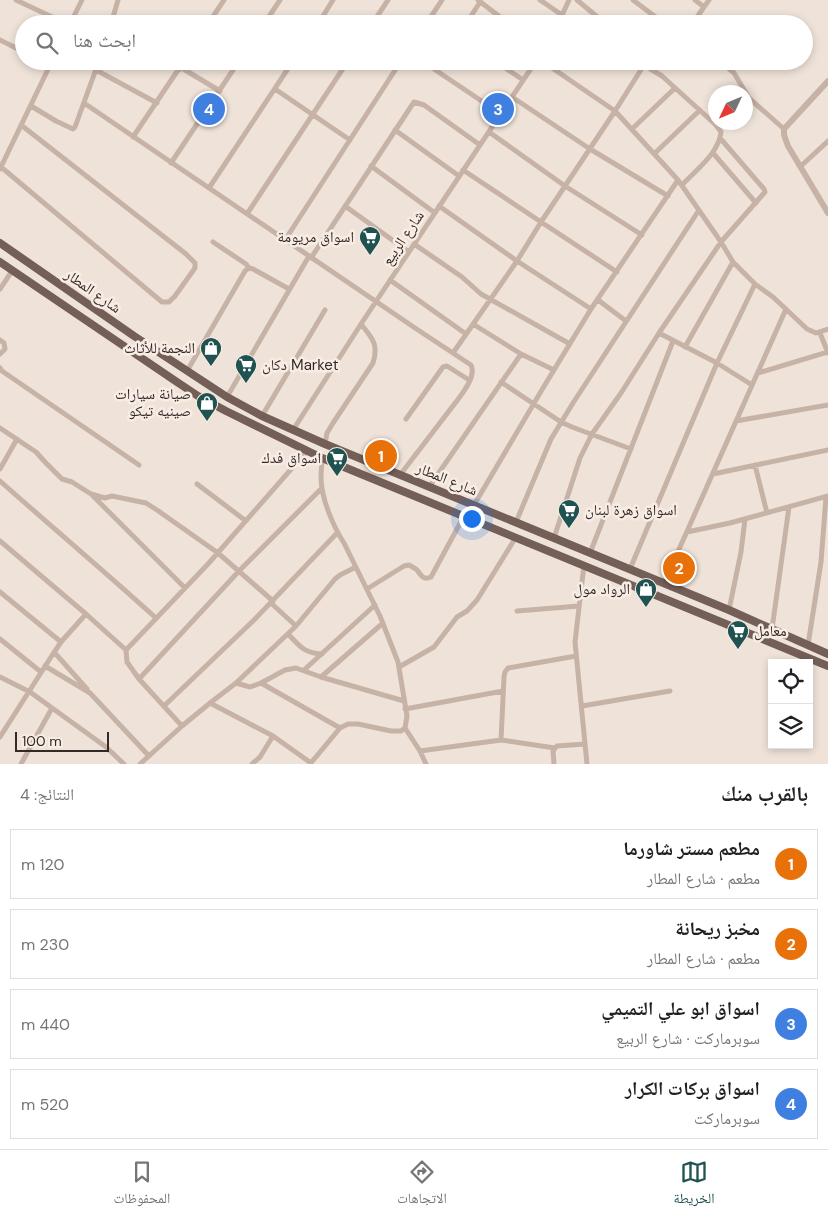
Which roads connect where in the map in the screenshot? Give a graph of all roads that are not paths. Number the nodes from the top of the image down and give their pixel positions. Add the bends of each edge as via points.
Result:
1 (16, 0) edge
2 (82, 0) edge
3 (118, 0) edge
4 (224, 0) edge
5 (280, 0) edge
6 (333, 0) edge
7 (388, 0) edge
8 (442, 0) edge
9 (540, 0) edge
10 (569, 0) edge
11 (577, 0) edge
12 (634, 0) edge
13 (695, 0) edge
14 (709, 0) edge
15 (479, 1) edge
16 (704, 7) junction
17 (49, 15) edge
18 (74, 15) edge
19 (114, 15) edge
20 (214, 15) edge
21 (270, 15) edge
22 (324, 15) edge
23 (378, 15) edge
24 (432, 15) edge
25 (471, 15) edge
26 (497, 15) edge
27 (562, 15) joint
28 (595, 15) edge
29 (653, 15) edge
30 (698, 15) edge
31 (0, 40) edge
32 (15, 48) edge
33 (48, 70) edge
34 (96, 70) joint
35 (179, 70) edge
36 (182, 70) edge
37 (233, 70) edge
38 (287, 70) edge
39 (342, 70) edge
40 (395, 70) edge
41 (434, 70) edge
42 (508, 70) edge
43 (530, 70) edge
44 (555, 70) edge
45 (639, 70) edge
46 (653, 70) edge
47 (730, 70) edge
48 (523, 80) junction
49 (828, 81) edge
50 (675, 88) junction
51 (274, 90) junction
52 (220, 91) junction
53 (512, 97) junction
54 (84, 103) junction
55 (157, 103) junction
56 (30, 106) junction
57 (700, 110) junction
58 (615, 111) junction
59 (501, 114) junction
60 (313, 116) junction
61 (21, 125) junction
62 (632, 129) junction
63 (784, 129) junction
64 (395, 130) junction
65 (489, 132) junction
66 (133, 137) junction
67 (720, 138) junction
68 (350, 140) junction
69 (828, 141) edge
70 (480, 145) junction
71 (590, 149) junction
72 (713, 153) junction
73 (654, 154) junction
74 (172, 163) junction
75 (371, 166) junction
76 (801, 166) junction
77 (0, 168) edge
78 (463, 170) junction
79 (459, 176) junction
80 (680, 183) junction
81 (565, 186) junction
82 (209, 188) junction
83 (668, 196) junction
84 (756, 203) junction
85 (346, 206) junction
86 (439, 206) junction
87 (699, 210) junction
88 (828, 213) edge
89 (247, 214) junction
90 (434, 214) junction
91 (541, 222) junction
92 (642, 235) junction
93 (285, 240) junction
94 (213, 242) dead end
95 (720, 242) junction
96 (0, 243) edge
97 (414, 244) junction
98 (409, 252) junction
99 (310, 257) junction
100 (516, 261) junction
101 (0, 262) edge
102 (733, 262) junction
103 (249, 268) junction
104 (12, 271) junction
105 (617, 272) junction
106 (390, 280) junction
107 (755, 284) junction
108 (0, 289) edge
109 (289, 289) junction
110 (491, 299) junction
111 (598, 300) junction
112 (376, 301) junction
113 (591, 309) junction
114 (324, 310) dead end
115 (786, 310) junction
116 (626, 321) junction
117 (361, 324) junction
118 (473, 324) junction
119 (122, 328) junction
120 (828, 330) edge
121 (659, 333) junction
122 (820, 333) junction
123 (466, 334) junction
124 (0, 340) edge
125 (114, 340) junction
126 (673, 340) junction
127 (144, 342) junction
128 (570, 344) junction
129 (685, 346) junction
130 (828, 353) edge
131 (0, 354) edge
132 (136, 354) junction
133 (453, 354) junction
134 (521, 354) junction
135 (717, 363) junction
136 (0, 368) edge
137 (554, 370) junction
138 (187, 371) junction
139 (758, 372) junction
140 (469, 380) junction
141 (501, 382) junction
142 (752, 385) junction
143 (227, 397) junction
144 (534, 404) junction
145 (828, 405) edge
146 (262, 416) junction
147 (406, 419) dead end
148 (736, 421) junction
149 (561, 422) junction
150 (0, 428) edge
151 (293, 430) junction
152 (592, 434) junction
153 (18, 439) junction
154 (325, 444) junction
155 (631, 449) junction
156 (828, 450) edge
157 (307, 451) junction
158 (322, 458) junction
159 (139, 465) dead end
160 (755, 465) junction
161 (0, 469) edge
162 (713, 474) junction
163 (400, 475) junction
164 (0, 481) edge
165 (198, 484) dead end
166 (426, 486) junction
167 (322, 488) junction
168 (442, 492) junction
169 (91, 494) junction
170 (416, 496) junction
171 (827, 497) edge
172 (438, 505) junction
173 (474, 505) junction
174 (789, 507) junction
175 (767, 513) junction
176 (464, 516) junction
177 (745, 519) junction
178 (246, 521) junction
179 (516, 522) junction
180 (687, 532) junction
181 (338, 533) junction
182 (516, 537) junction
183 (554, 538) junction
184 (0, 541) edge
185 (218, 552) junction
186 (590, 553) junction
187 (584, 565) junction
188 (356, 567) junction
189 (630, 569) junction
190 (239, 572) junction
191 (666, 584) junction
192 (185, 588) junction
193 (367, 589) junction
194 (0, 592) edge
195 (692, 595) junction
196 (662, 597) junction
197 (272, 602) junction
198 (375, 605) junction
199 (580, 606) junction
200 (687, 608) junction
201 (729, 610) junction
202 (517, 611) dead end
203 (86, 614) junction
204 (156, 618) junction
205 (383, 623) junction
206 (296, 626) junction
207 (772, 629) junction
208 (288, 634) junction
209 (0, 639) edge
210 (61, 642) junction
211 (808, 645) junction
212 (126, 650) junction
213 (54, 652) junction
214 (322, 654) junction
215 (828, 654) edge
216 (576, 656) junction
217 (45, 666) junction
218 (399, 667) junction
219 (827, 667) edge
220 (304, 670) junction
221 (41, 672) junction
222 (0, 676) edge
223 (321, 676) junction
224 (139, 679) junction
225 (236, 683) junction
226 (261, 683) junction
227 (503, 691) junction
228 (670, 691) dead end
229 (30, 692) junction
230 (90, 693) junction
231 (404, 702) junction
232 (210, 703) junction
233 (164, 706) junction
234 (582, 706) junction
235 (52, 708) junction
236 (405, 709) junction
237 (182, 726) junction
238 (3, 727) edge
239 (340, 728) junction
240 (404, 728) junction
241 (273, 736) junction
242 (0, 737) edge
243 (501, 740) junction
244 (585, 744) junction
245 (554, 748) junction
246 (420, 751) junction
247 (149, 756) junction
248 (311, 763) edge
249 (21, 764) edge
250 (124, 764) edge
251 (140, 764) edge
252 (253, 764) edge
253 (426, 764) edge
254 (554, 764) edge
255 (587, 764) edge

1 - 17 street
2 - 18 street
3 - 19 street
4 - 20 street
5 - 21 street
6 - 22 street
7 - 23 street
8 - 24 street
9 - 27 street
10 - 27 street
11 - 28 street
12 - 29 street
13 - 16 street
14 - 16 street
15 - 25 street
15 - 26 street
16 - 30 street
31 - 32 street
33 - 56 street
34 - 54 street
34 - 55 street
35 - 55 street
36 - 52 street
37 - 52 street
38 - 51 street
39 - 60 street
40 - 68 street
41 - 59 street
42 - 48 street
43 - 48 street, شارع الربيع
44 - 58 street
45 - 58 street
46 - 50 street
47 - 63 street via 750,98
48 - 53 street, شارع الربيع
49 - 63 street
50 - 57 street
50 - 62 street
51 - 60 street
51 - 82 street
52 - 74 street
53 - 59 street, شارع الربيع
53 - 71 street
54 - 56 street via 73,129
54 - 66 street
55 - 66 street
56 - 61 street
57 - 67 street via 721,132
57 - 73 street
58 - 62 street
58 - 71 street
59 - 65 street, شارع الربيع
60 - 68 street
60 - 89 street
61 - 77 street
61 - 77 street via 186,254 195,263 195,268 169,302 162,302
62 - 73 street
63 - 76 street via 788,146
64 - 70 street via 414,102 418,102
64 - 75 street
64 - 79 street
65 - 70 street, شارع الربيع
65 - 81 street
66 - 74 street
67 - 72 street
67 - 84 street via 764,188
68 - 93 street
69 - 76 street
70 - 78 street, شارع الربيع
71 - 81 street
71 - 83 street
72 - 80 street
72 - 84 street
73 - 80 street
74 - 82 street
75 - 85 street
75 - 90 street
76 - 88 street
78 - 79 street, شارع الربيع
78 - 91 street
79 - 86 street, شارع الربيع
80 - 83 street
80 - 87 street
81 - 91 street
81 - 92 street
82 - 89 street
83 - 92 street
84 - 95 street
85 - 98 street
85 - 99 street
86 - 90 street, شارع الربيع
86 - 100 street
87 - 95 street
87 - 116 street
89 - 93 street
90 - 97 street, شارع الربيع
91 - 100 street
91 - 105 street
92 - 105 street
93 - 99 street
94 - 103 street
95 - 102 street
95 - 121 street
96 - 119 main road, شارع المطار
97 - 98 street, شارع الربيع
97 - 110 street
98 - 106 street, شارع الربيع
99 - 109 street
99 - 112 street
100 - 110 street
100 - 113 street
101 - 104 main road, شارع المطار
102 - 107 street
102 - 129 street
103 - 109 street
103 - 138 street
104 - 108 street
104 - 125 main road, شارع المطار
105 - 111 street
106 - 112 street, شارع الربيع
106 - 123 street
107 - 115 street
107 - 135 street
109 - 143 street
110 - 118 street
110 - 128 street
111 - 113 street
111 - 116 street
112 - 117 street, شارع الربيع
112 - 133 street
113 - 128 street
114 - 146 street
115 - 122 street via 807,330
115 - 139 street
116 - 149 street
117 - 151 street, شارع الربيع
117 - 154 street via 376,344 376,354 327,432
118 - 123 street
118 - 134 street
119 - 125 main road via 121,336
119 - 127 main road, شارع المطار
120 - 122 street
121 - 126 street
121 - 152 street
122 - 130 street
123 - 133 street
124 - 131 street via 5,349
125 - 132 main road, شارع المطار
126 - 129 street
126 - 155 street
127 - 132 main road via 138,346
127 - 138 main road, شارع المطار
128 - 137 street
129 - 135 street
130 - 139 street
132 - 157 main road, شارع المطار via 205,400
133 - 140 street via 473,368
134 - 137 street
134 - 141 street
135 - 142 street
135 - 189 street
136 - 159 street
137 - 144 street
138 - 143 main road, شارع المطار
139 - 142 street
140 - 147 street via 443,366
140 - 163 street
141 - 144 street
141 - 166 street
142 - 148 street
143 - 146 main road, شارع المطار
144 - 149 street
144 - 173 street
145 - 148 street
146 - 151 main road, شارع المطار
148 - 162 street
149 - 152 street
149 - 179 street
150 - 153 street
151 - 154 main road, شارع المطار
152 - 155 street
152 - 183 street via 580,458
153 - 161 street
153 - 169 street via 62,479
154 - 163 main road, شارع المطار
155 - 186 street
156 - 160 street
157 - 158 main road, شارع المطار
157 - 178 street
158 - 167 street
158 - 170 main road, شارع المطار
160 - 162 street
160 - 175 street
162 - 180 street
163 - 166 main road, شارع المطار
164 - 204 street
165 - 178 street
166 - 168 main road, شارع المطار
166 - 170 main road
167 - 181 street
167 - 190 street
168 - 172 main road via 437,496
168 - 173 main road, شارع المطار
169 - 185 street via 146,503
169 - 192 street
170 - 172 main road, شارع المطار
171 - 174 street
171 - 211 street
172 - 176 main road, شارع المطار
173 - 179 main road, شارع المطار
174 - 175 street
174 - 207 street
175 - 177 street
176 - 182 main road, شارع المطار
176 - 193 street via 431,577 422,577 409,565
177 - 180 street
177 - 201 street
178 - 185 street
179 - 183 main road, شارع المطار
180 - 191 street
181 - 188 street
181 - 197 street
182 - 187 main road, شارع المطار
182 - 218 street via 477,600 457,618 434,647
183 - 186 main road, شارع المطار
184 - 203 street
185 - 190 street
185 - 192 street
186 - 189 main road, شارع المطار
187 - 196 main road, شارع المطار
187 - 199 street
188 - 193 street
188 - 206 street via 335,579
189 - 191 main road, شارع المطار
190 - 197 street
190 - 224 street
191 - 195 main road, شارع المطار
191 - 196 main road via 668,594
192 - 204 street
193 - 198 street
194 - 210 street
195 - 200 main road via 686,599
195 - 201 main road, شارع المطار
196 - 200 main road, شارع المطار
197 - 206 street
197 - 233 street
198 - 205 street
198 - 214 street
199 - 202 street
199 - 216 street
200 - 219 main road, شارع المطار
201 - 207 main road, شارع المطار
203 - 210 street
203 - 212 street
204 - 212 street
205 - 218 street
205 - 223 street
206 - 208 street
207 - 211 main road, شارع المطار
208 - 214 street via 310,653
208 - 225 street
209 - 221 street
210 - 213 street
211 - 215 main road, شارع المطار
212 - 224 street via 126,662
213 - 217 street
213 - 230 street
214 - 220 street
216 - 227 street via 508,668
216 - 234 street
217 - 221 street
217 - 230 street
218 - 231 street
220 - 223 street
220 - 226 street via 291,668
221 - 229 street
222 - 229 street
223 - 231 street
224 - 233 street
225 - 226 street via 250,688
225 - 232 street
226 - 239 street
227 - 236 street
227 - 243 street
228 - 234 street
229 - 235 street
229 - 238 street
230 - 247 street
231 - 236 street
232 - 237 street
232 - 241 street
233 - 237 street
234 - 244 street
235 - 249 street
235 - 250 street
236 - 240 street
237 - 247 street
238 - 242 street
239 - 240 street via 358,724 391,731
239 - 248 street
240 - 246 street
241 - 248 street
241 - 252 street
243 - 245 street
243 - 246 street
244 - 245 street
244 - 255 street
245 - 254 street
246 - 253 street
247 - 251 street

